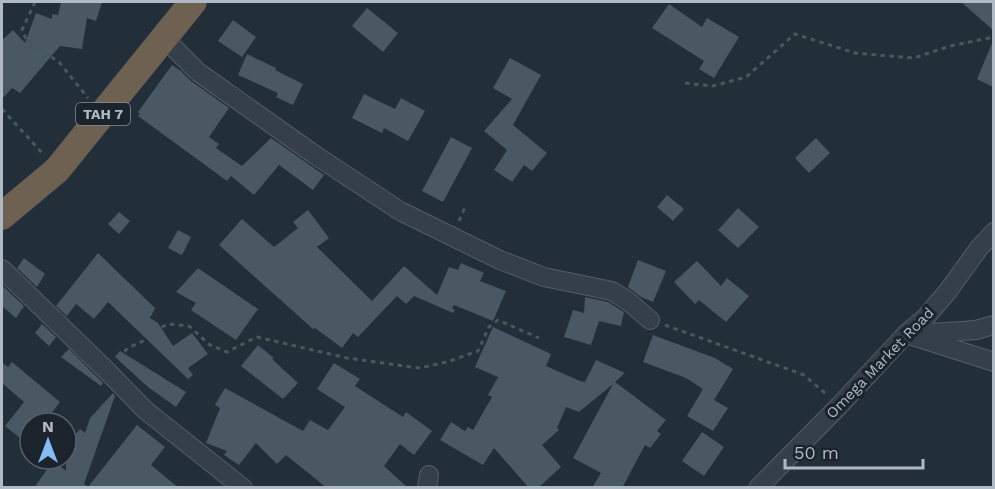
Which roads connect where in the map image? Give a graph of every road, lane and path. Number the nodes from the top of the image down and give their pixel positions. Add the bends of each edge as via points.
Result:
1 (35, 2) edge
2 (193, 2) edge
3 (993, 37) edge
4 (164, 38) junction
5 (685, 83) dead end
6 (2, 109) edge
7 (102, 116) junction
8 (57, 170) junction
9 (2, 216) edge
10 (993, 232) edge
11 (2, 269) edge
12 (650, 320) joint
13 (993, 326) edge
14 (906, 334) junction
15 (539, 338) dead end
16 (993, 362) edge
17 (106, 370) junction
18 (839, 406) junction
19 (243, 488) edge
20 (758, 488) edge

1 - 7 path via 22,30 27,40 58,62
2 - 4 highway, TAH 7
3 - 5 path via 914,58 855,53 795,33 746,77 713,87
4 - 7 highway, TAH 7
4 - 12 street via 198,72 400,211 544,277 612,291
6 - 8 path
7 - 8 highway, TAH 7
8 - 9 highway, TAH 7
10 - 14 street, Omega Market Road via 925,318
11 - 17 street
12 - 18 path via 804,375
13 - 14 street
14 - 16 street
14 - 18 street, Omega Market Road
15 - 17 path via 498,320 489,327 478,351 419,368 347,358 257,337 227,352 210,345 189,326 168,324 128,348
17 - 19 street via 145,410
18 - 20 street, Omega Market Road

